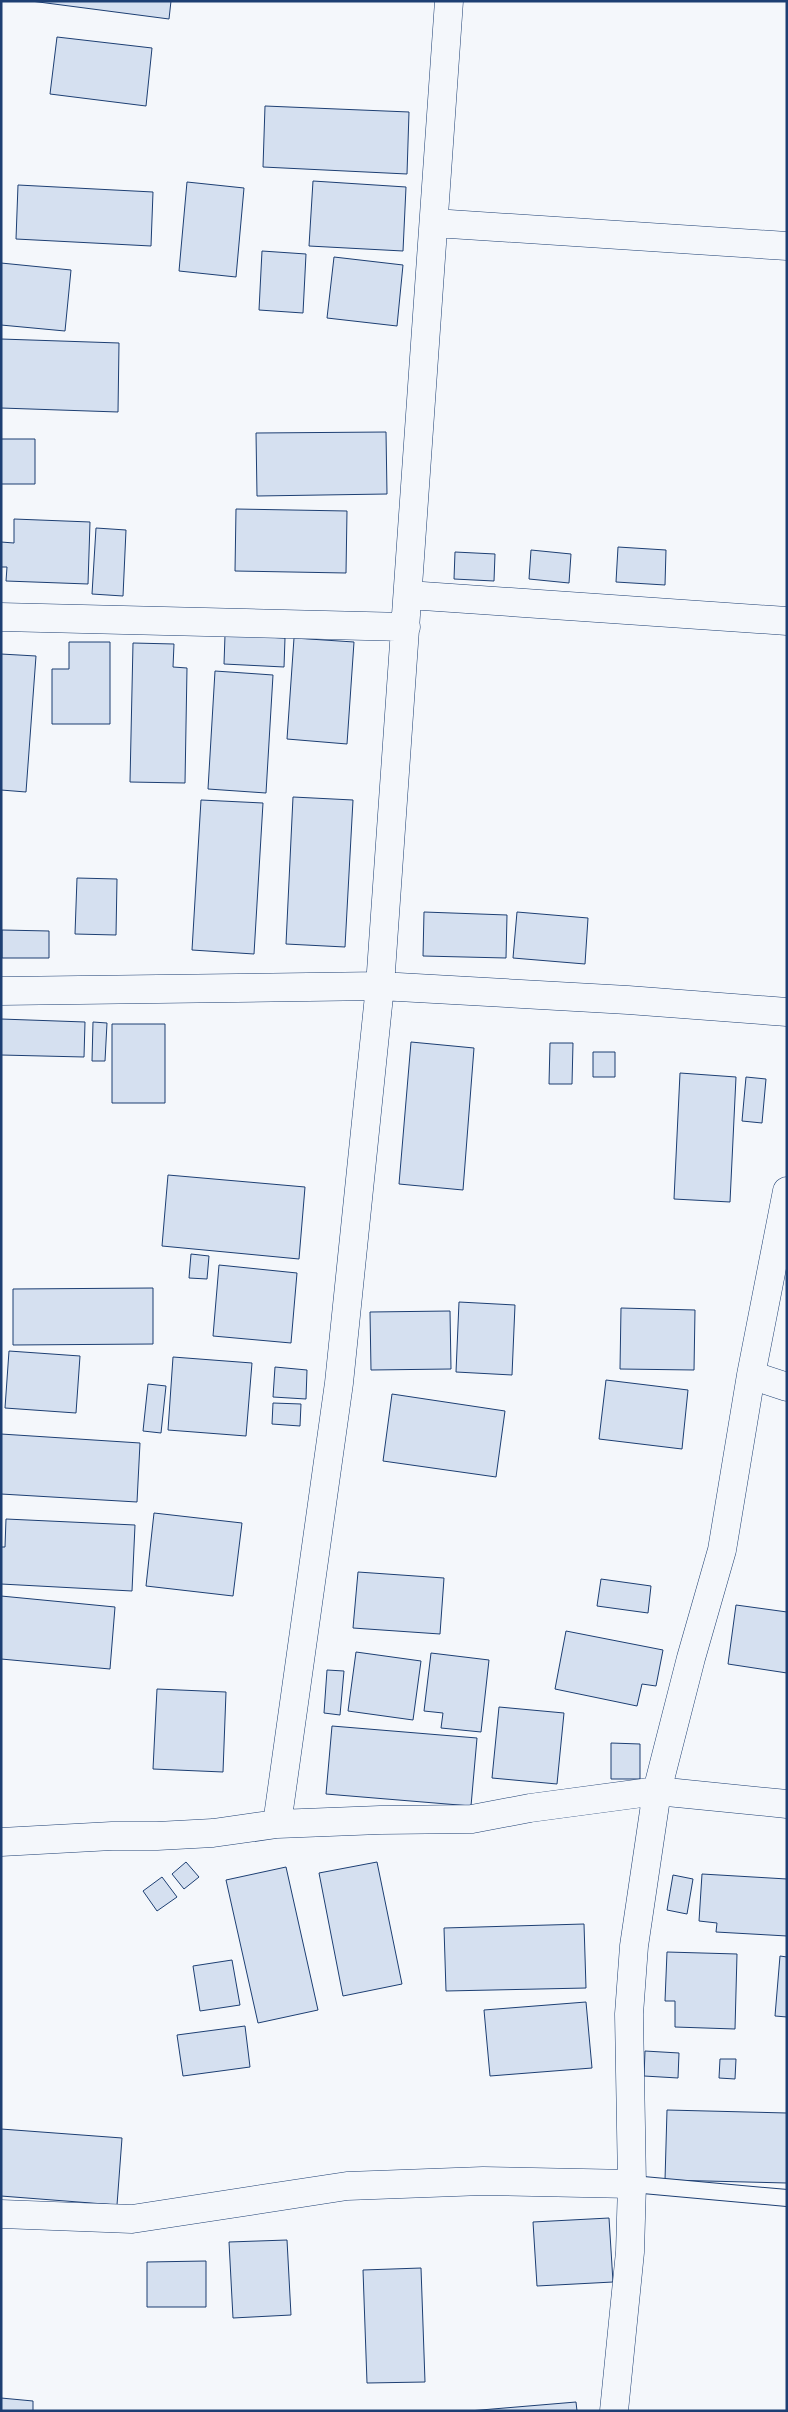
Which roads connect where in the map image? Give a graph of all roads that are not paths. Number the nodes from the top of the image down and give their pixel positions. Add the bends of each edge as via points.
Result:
1 (449, 1) edge
2 (434, 223) junction
3 (787, 246) edge
4 (408, 595) junction
5 (1, 617) edge
6 (787, 621) edge
7 (406, 627) junction
8 (380, 986) junction
9 (1, 991) edge
10 (787, 1012) edge
11 (787, 1191) edge
12 (751, 1375) junction
13 (787, 1387) edge
14 (657, 1791) junction
15 (787, 1804) edge
16 (277, 1824) junction
17 (1, 1842) edge
18 (632, 2184) junction
19 (787, 2198) edge
20 (1, 2214) edge
21 (614, 2411) edge

1 - 2 street
2 - 3 street
2 - 4 street
4 - 6 street
4 - 7 street
5 - 7 street
7 - 8 street
8 - 9 street
8 - 10 street
8 - 16 street via 339,1384
11 - 12 street
12 - 13 street
12 - 14 street via 722,1550 690,1658
14 - 15 street
14 - 16 street via 472,1819
14 - 18 street via 634,1946 629,2014
16 - 17 street via 213,1833
18 - 19 lane
18 - 20 street via 482,2182 347,2186 132,2219
18 - 21 street via 630,2252

